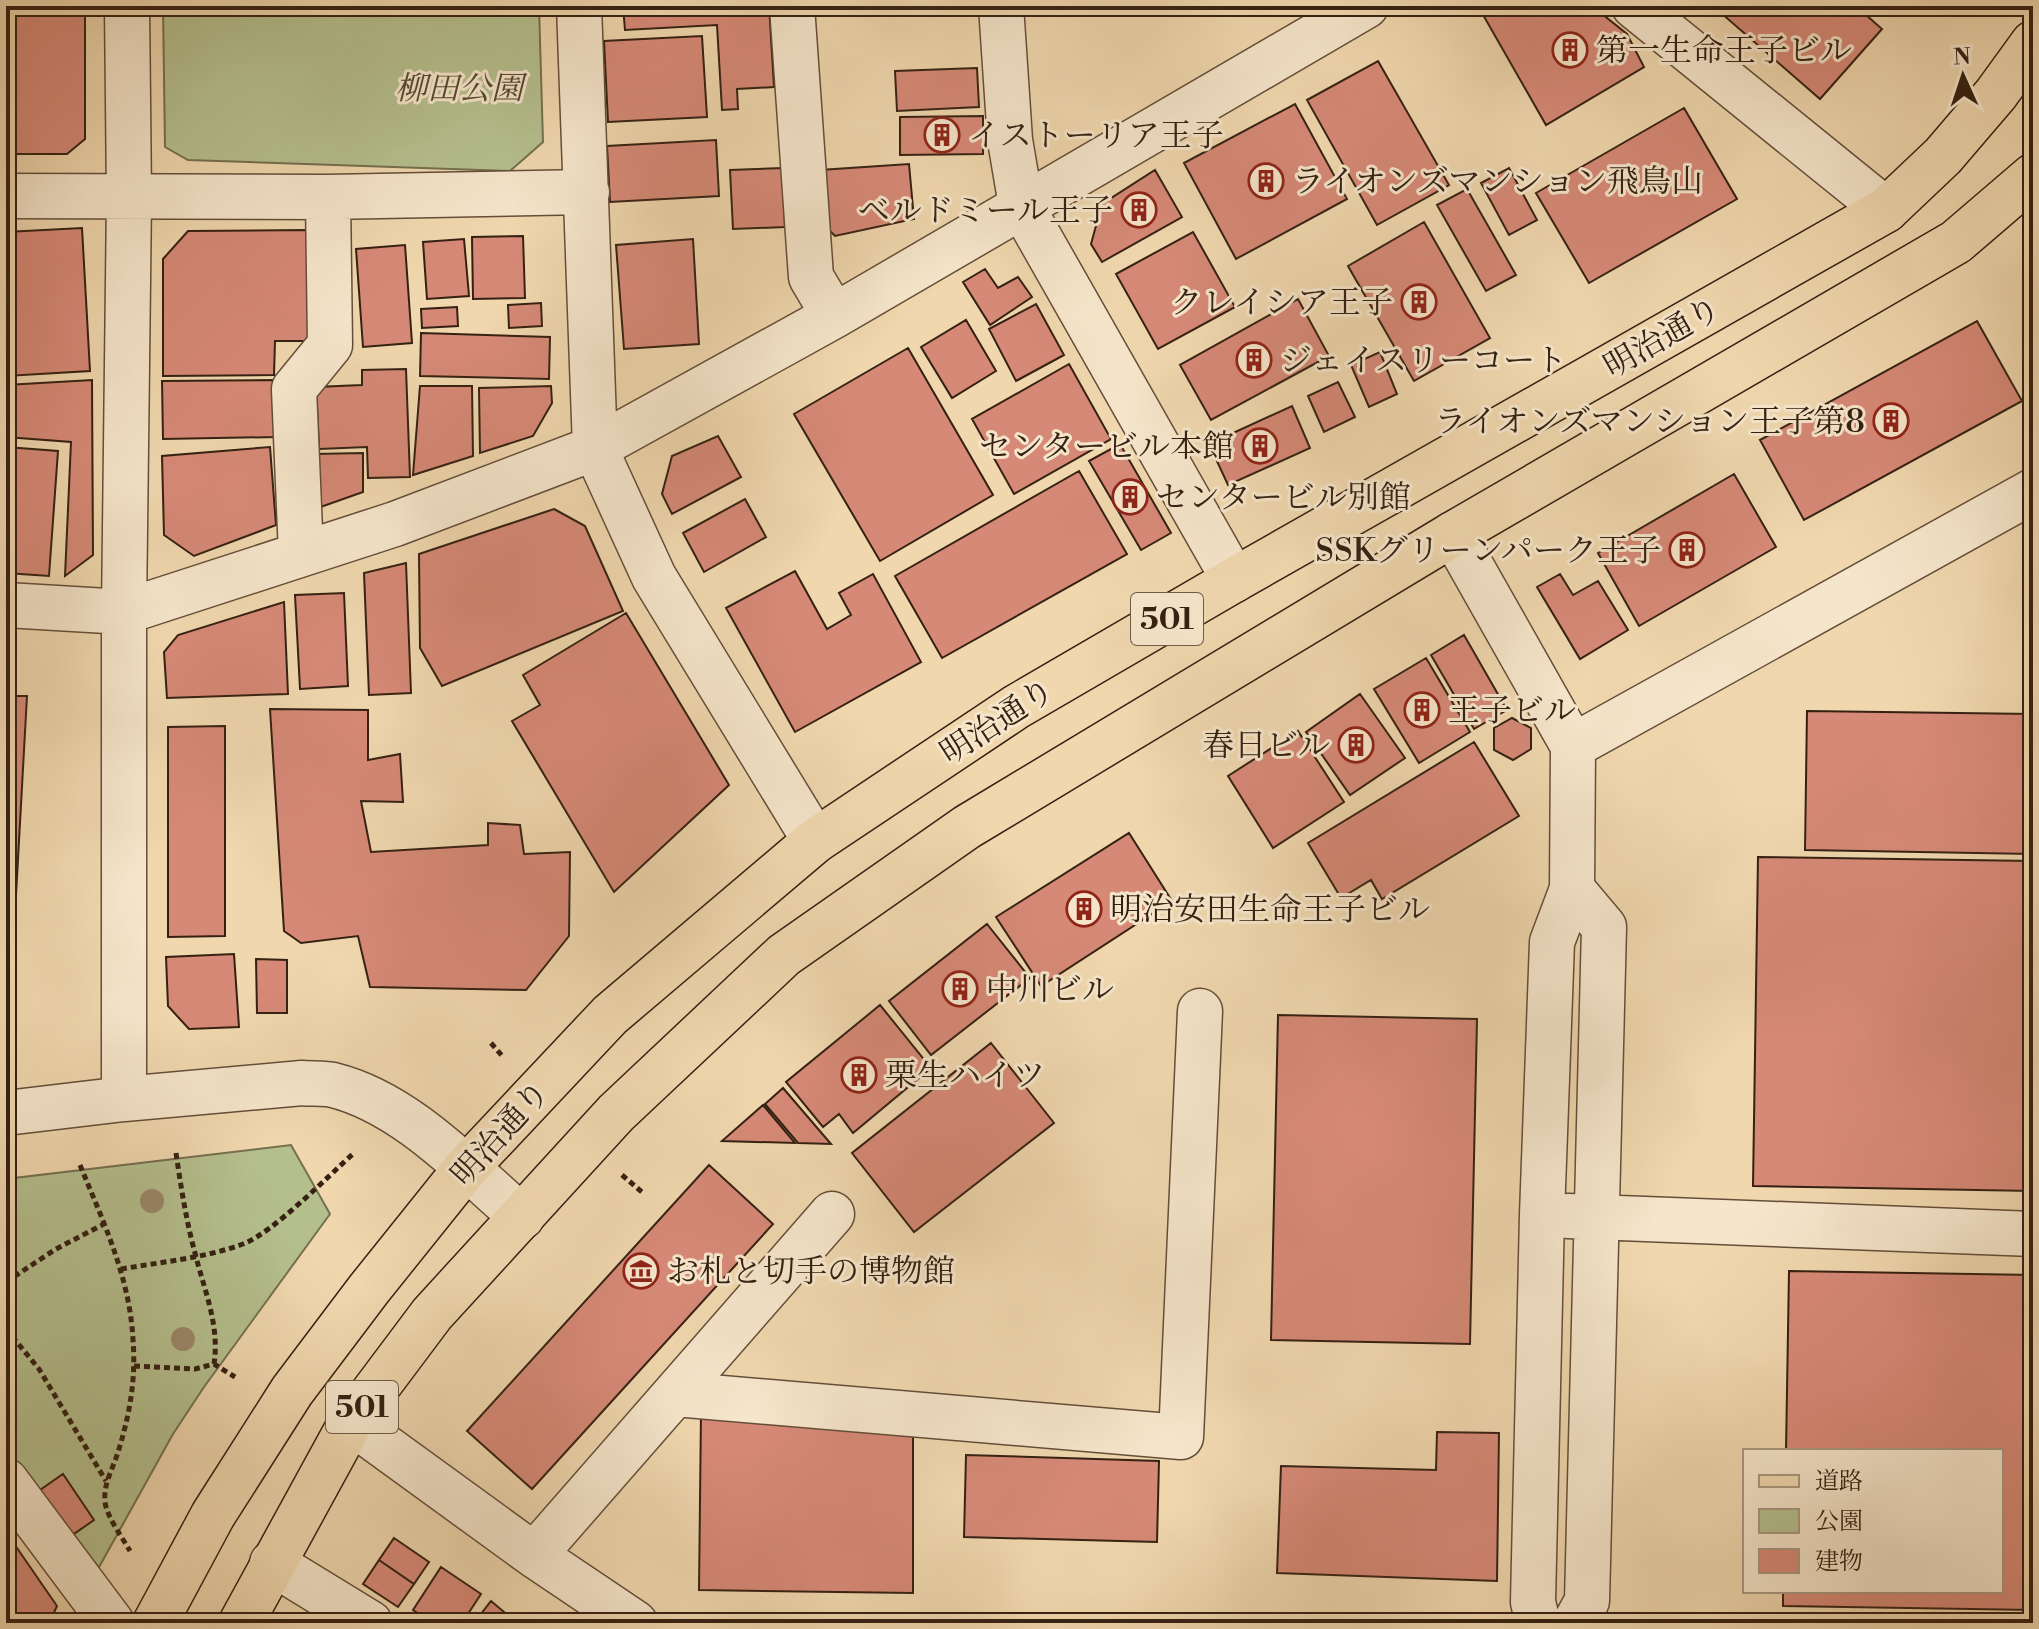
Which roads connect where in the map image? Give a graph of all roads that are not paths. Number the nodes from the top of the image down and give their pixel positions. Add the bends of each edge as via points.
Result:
1 (127, 6) edge
2 (579, 6) edge
3 (792, 6) edge
4 (1001, 6) edge
5 (1366, 6) edge
6 (1634, 6) edge
7 (2033, 43) edge
8 (2033, 176) edge
9 (587, 192) junction
10 (6, 196) edge
11 (328, 197) junction
12 (129, 198) junction
13 (1021, 205) junction
14 (1886, 210) junction
15 (834, 316) junction
16 (595, 448) junction
17 (2033, 491) edge
18 (1453, 534) junction
19 (301, 554) junction
20 (1234, 580) junction
21 (6, 605) edge
22 (124, 612) junction
23 (1573, 746) junction
24 (815, 841) junction
25 (1572, 889) junction
26 (1200, 1011) dead end
27 (124, 1099) junction
28 (6, 1113) edge
29 (466, 1168) junction
30 (832, 1214) dead end
31 (1542, 1215) junction
32 (522, 1217) junction
33 (1597, 1217) junction
34 (2033, 1234) edge
35 (675, 1394) junction
36 (351, 1422) junction
37 (6, 1481) edge
38 (534, 1555) junction
39 (272, 1563) junction
40 (112, 1623) edge
41 (155, 1623) edge
42 (241, 1623) edge
43 (370, 1623) edge
44 (635, 1623) edge
45 (1538, 1623) edge
46 (1575, 1623) edge

1 - 12 street
2 - 9 street
3 - 15 street via 811,277
4 - 13 street via 1010,140
5 - 13 street
6 - 14 street
7 - 14 main road, 明治通り / 501 via 1943,156
8 - 18 main road, 明治通り / 501 via 1956,242
9 - 11 street
9 - 16 street
10 - 12 street
11 - 12 street
11 - 19 street via 330,345 294,389
12 - 22 street
13 - 15 street
13 - 20 street
14 - 20 main road, 明治通り / 501
15 - 16 street
16 - 19 street
16 - 24 street via 654,577
17 - 23 street
18 - 23 street
18 - 32 main road, 明治通り / 501 via 967,827 784,955 616,1113
19 - 22 street
20 - 24 main road, 明治通り / 501 via 1016,707
21 - 22 street
22 - 27 street
23 - 25 street
24 - 29 main road, 明治通り / 501 via 610,1015
25 - 31 street via 1552,942
25 - 33 street via 1604,927
26 - 35 street via 1181,1437
27 - 28 street
27 - 29 street via 302,1083 332,1085 403,1117
29 - 32 street
29 - 41 main road, 明治通り / 501 via 292,1391 213,1515
30 - 35 street
31 - 33 street
31 - 45 street via 1533,1602
32 - 36 main road, 明治通り / 501 via 432,1314
33 - 34 street
33 - 46 street via 1587,1601
35 - 38 street
36 - 38 street
36 - 39 main road, 明治通り / 501
37 - 40 street
38 - 44 street
39 - 42 main road, 明治通り / 501
39 - 43 street

